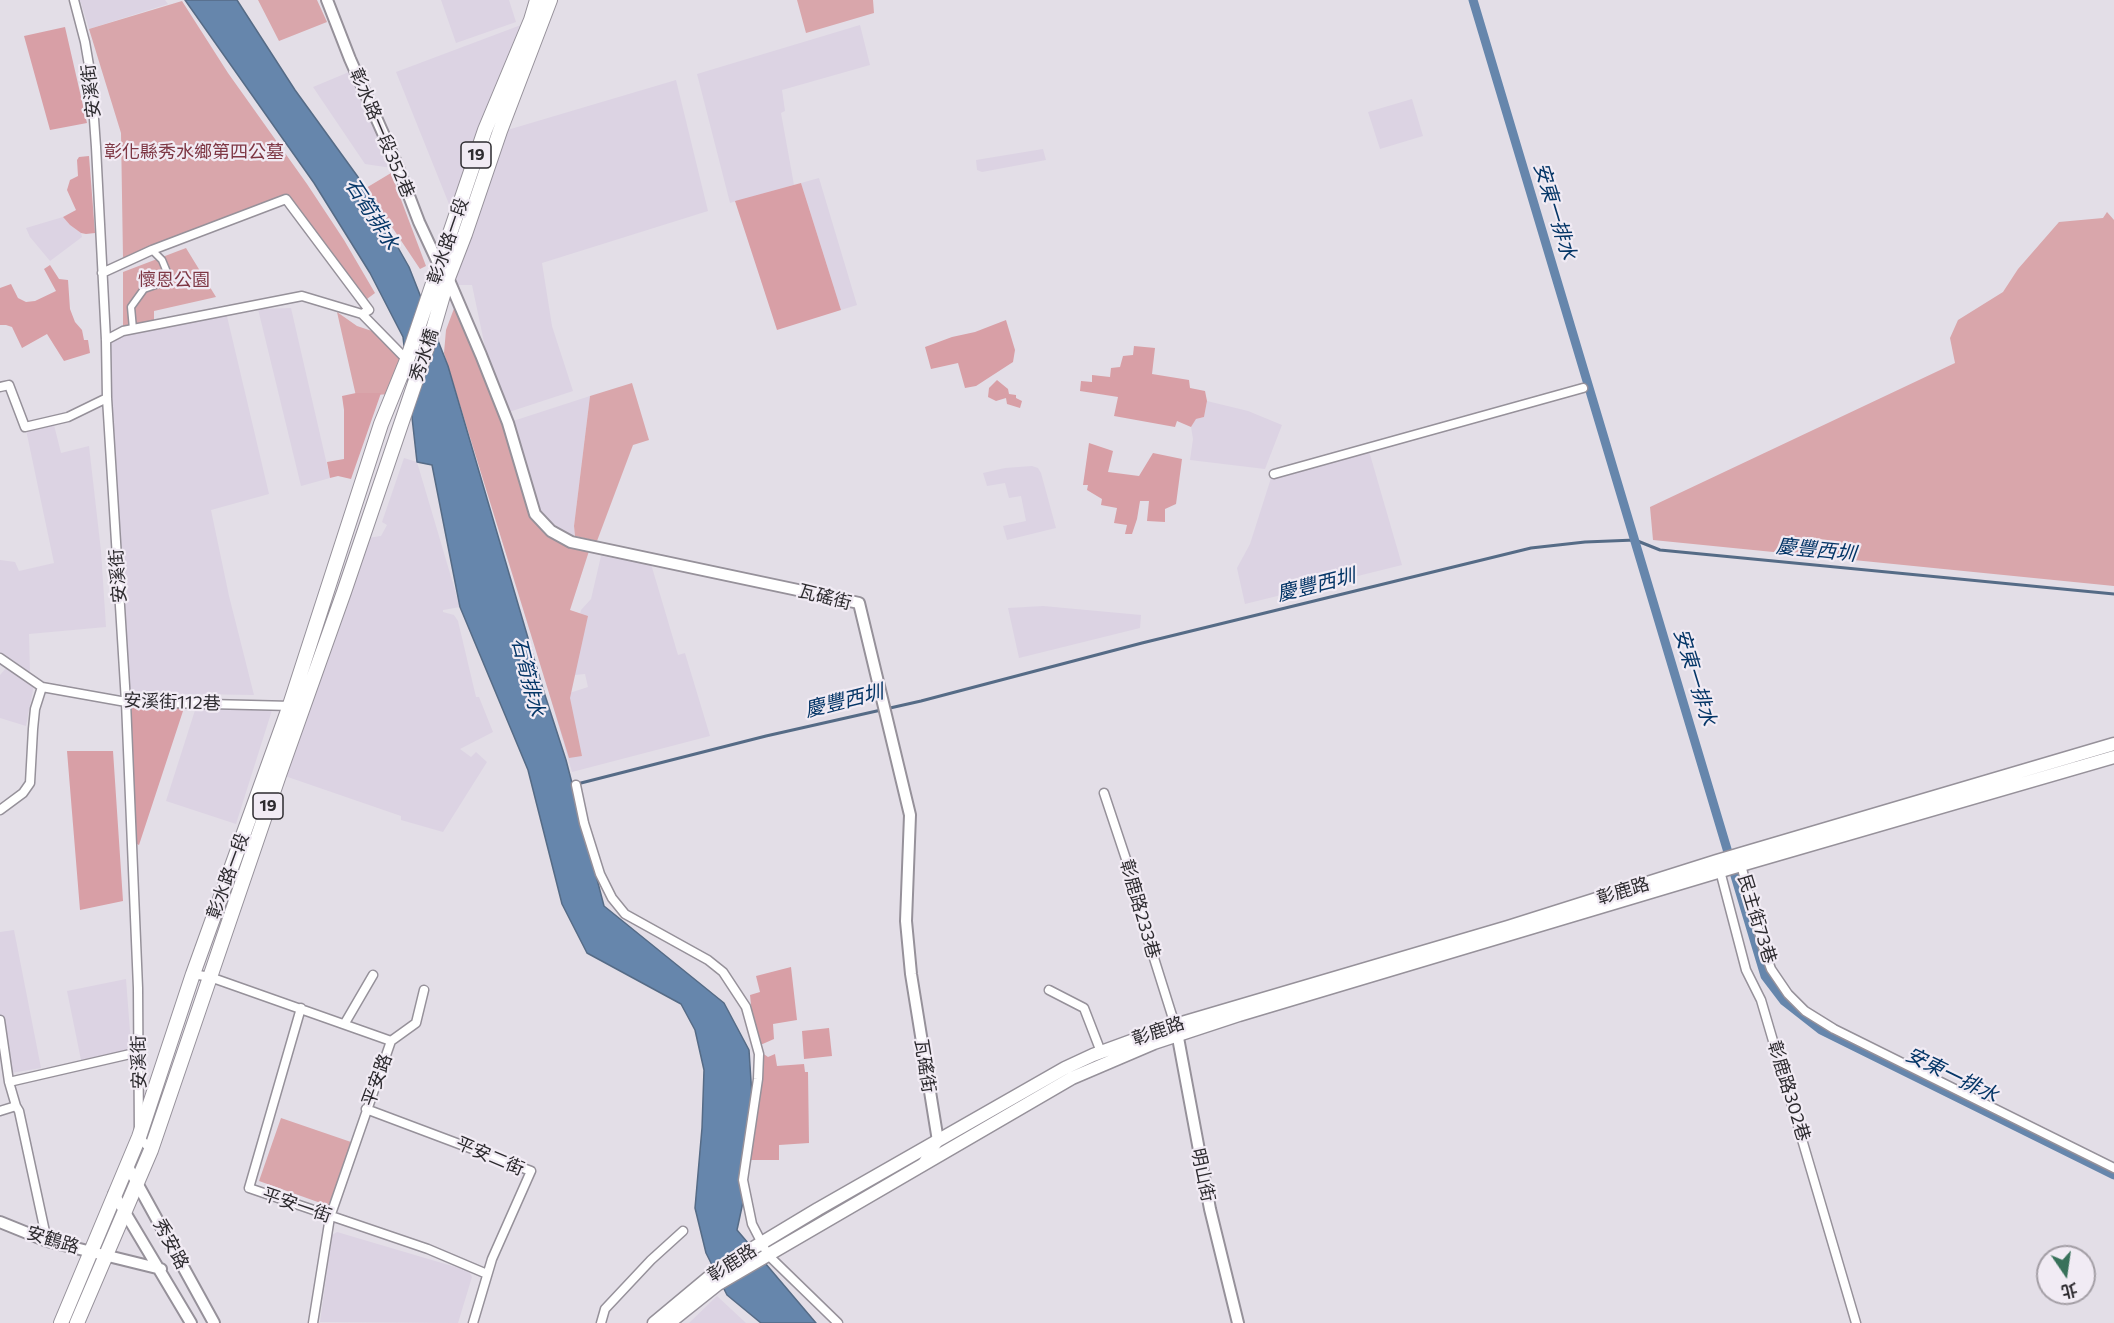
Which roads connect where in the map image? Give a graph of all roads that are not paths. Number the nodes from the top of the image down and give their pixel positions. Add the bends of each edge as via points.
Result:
1 (74, 0) edge
2 (327, 0) edge
3 (537, 0) edge
4 (550, 0) edge
5 (153, 250) junction
6 (439, 265) junction
7 (102, 273) junction
8 (448, 278) junction
9 (423, 313) joint
10 (362, 314) junction
11 (134, 329) junction
12 (106, 340) junction
13 (407, 360) junction
14 (0, 387) edge
15 (1583, 388) dead end
16 (107, 398) junction
17 (381, 424) joint
18 (398, 431) joint
19 (1274, 474) dead end
20 (0, 658) edge
21 (42, 687) junction
22 (126, 702) junction
23 (296, 708) junction
24 (2114, 744) edge
25 (2114, 757) edge
26 (576, 785) dead end
27 (1104, 793) dead end
28 (1929, 805) junction
29 (0, 810) edge
30 (1739, 860) junction
31 (1719, 866) junction
32 (193, 974) junction
33 (373, 975) dead end
34 (210, 977) junction
35 (424, 990) dead end
36 (1049, 990) dead end
37 (301, 1008) junction
38 (0, 1020) edge
39 (345, 1023) junction
40 (1177, 1030) junction
41 (392, 1041) junction
42 (139, 1052) junction
43 (1101, 1052) junction
44 (1068, 1073) junction
45 (9, 1082) junction
46 (16, 1106) junction
47 (366, 1109) junction
48 (0, 1111) edge
49 (139, 1137) junction
50 (938, 1141) junction
51 (151, 1150) junction
52 (127, 1165) junction
53 (921, 1165) junction
54 (2114, 1168) edge
55 (137, 1181) junction
56 (114, 1194) junction
57 (124, 1210) junction
58 (330, 1217) junction
59 (0, 1222) edge
60 (683, 1231) dead end
61 (47, 1241) junction
62 (92, 1251) junction
63 (763, 1251) junction
64 (106, 1256) junction
65 (161, 1269) junction
66 (487, 1274) junction
67 (61, 1323) edge
68 (77, 1323) edge
69 (191, 1323) edge
70 (214, 1323) edge
71 (313, 1323) edge
72 (472, 1323) edge
73 (601, 1323) edge
74 (654, 1323) edge
75 (669, 1323) edge
76 (838, 1323) edge
77 (1238, 1323) edge
78 (1856, 1323) edge

1 - 7 street, 安溪街 via 91,77
2 - 6 street, 彰水路一段352巷
3 - 6 main road, 彰水路一段 / 19 via 485,130
4 - 8 main road, 彰水路一段 / 19
5 - 7 street
5 - 10 street via 286,199 369,310
5 - 11 street via 169,277 144,289 131,308
6 - 8 street, 瓦磘街
6 - 9 main road, 彰水路一段 / 19
7 - 12 street, 安溪街
8 - 18 main road, 秀水橋 / 19
8 - 50 street, 瓦磘街 via 508,423 535,514 551,531 571,542 859,603 910,815 906,921
9 - 13 main road, 秀水橋 / 19
10 - 11 street via 302,296
10 - 13 street
11 - 12 street
12 - 16 street, 安溪街
13 - 17 main road, 秀水橋 / 19
14 - 16 street via 9,385 25,427 68,417
15 - 19 street
16 - 22 street, 安溪街
17 - 23 main road, 彰水路一段 / 19
18 - 23 main road, 彰水路一段 / 19
20 - 21 street, 安溪街112巷
21 - 22 street, 安溪街112巷
21 - 29 street via 35,709 30,783
22 - 23 street, 安溪街112巷
22 - 42 street, 安溪街
23 - 32 main road, 彰水路一段 / 19
23 - 34 main road, 彰水路一段 / 19
24 - 28 main road
25 - 28 main road
26 - 63 street via 590,843 612,898 625,914 723,972 746,1007 759,1054 743,1180 752,1224
27 - 40 street, 彰鹿路233巷
28 - 30 main road
30 - 31 main road, 彰鹿路
30 - 54 street, 民主街73巷 via 1771,969 1805,1011
31 - 40 main road, 彰鹿路 via 1250,1012
31 - 78 street, 彰鹿路302巷 via 1746,970 1764,1011
32 - 34 street, 平安路
32 - 49 main road, 彰水路一段 / 19
33 - 39 street
34 - 37 street, 平安路
34 - 51 main road, 彰水路一段 / 19
35 - 41 street via 416,1023
36 - 43 street via 1084,1008
37 - 39 street, 平安路
37 - 58 street, 平安一街 via 249,1188
38 - 45 street
39 - 41 street, 平安路
40 - 43 main road, 彰鹿路
40 - 44 main road, 彰鹿路 via 1154,1043
40 - 77 street, 明山街 via 1210,1209
41 - 47 street, 平安路
42 - 45 street
42 - 49 street, 安溪街
43 - 44 main road, 彰鹿路
44 - 50 main road, 彰鹿路
44 - 53 main road, 彰鹿路
45 - 46 street
46 - 48 street
46 - 61 street
47 - 58 street, 平安路
47 - 66 street, 平安二街 via 531,1171
49 - 51 street
49 - 52 main road, 彰水路一段 / 19
50 - 53 street
50 - 63 main road, 彰鹿路 via 818,1209
51 - 55 main road, 彰水路一段 / 19
52 - 55 street, 秀安路
52 - 56 main road, 彰水路一段 / 19
53 - 63 main road, 彰鹿路
55 - 57 main road, 彰水路一段 / 19
55 - 70 street, 秀安路
56 - 57 street, 秀安路
56 - 62 main road, 彰水路一段 / 19
57 - 64 main road, 彰水路一段 / 19
57 - 65 street, 秀安路
58 - 66 street, 平安一街 via 428,1249
58 - 71 street, 平安路
59 - 61 street, 安鶴路
60 - 73 street via 604,1309
61 - 62 street, 安鶴路
62 - 64 street, 安鶴路
62 - 67 main road, 彰水路一段 / 19
63 - 74 main road, 彰鹿路 via 720,1269
63 - 75 main road, 彰鹿路
63 - 76 street
64 - 65 street, 安鶴路
64 - 68 main road, 彰水路一段 / 19
65 - 69 street, 秀安路
66 - 72 street, 平安二街

